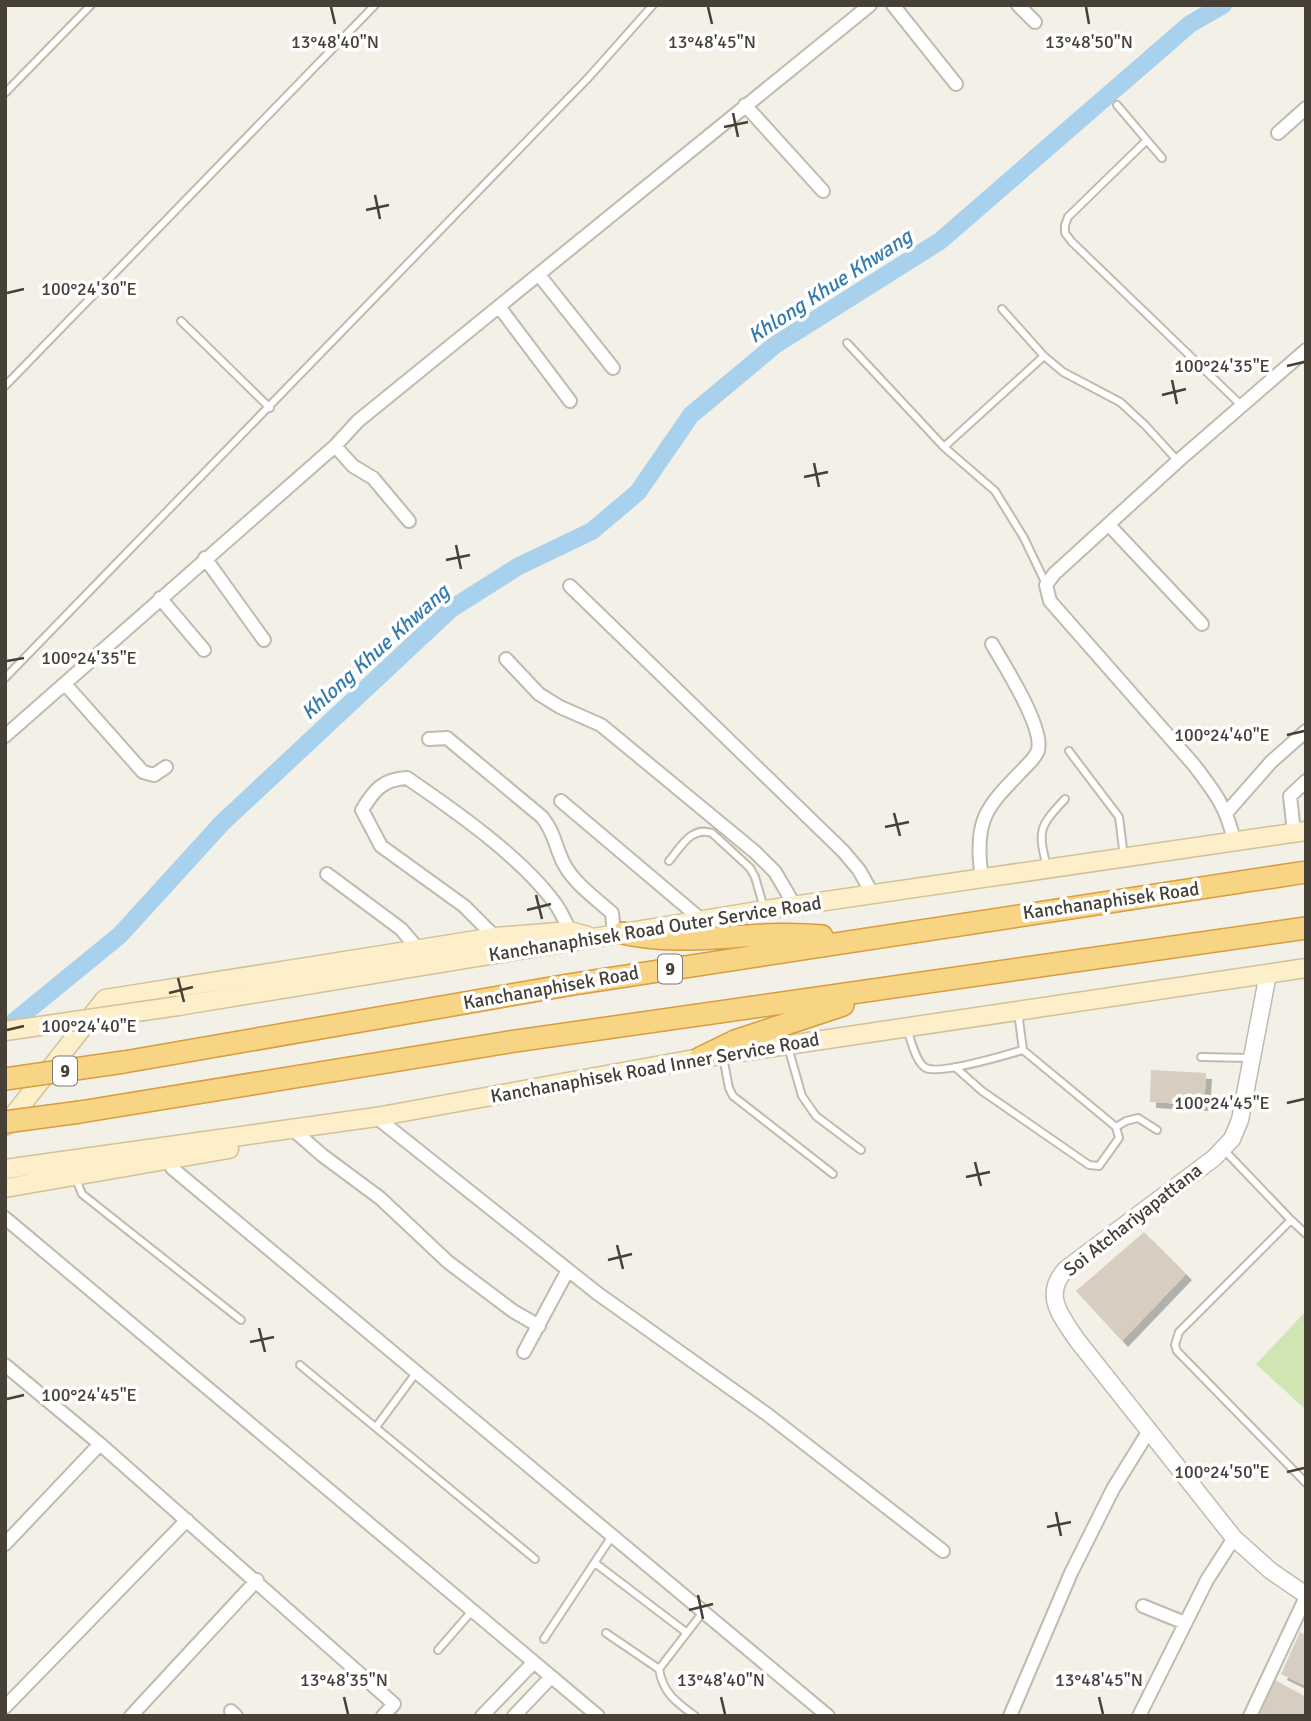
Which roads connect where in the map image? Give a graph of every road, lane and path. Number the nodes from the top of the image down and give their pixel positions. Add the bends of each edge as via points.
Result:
1 (91, 5) edge
2 (375, 5) edge
3 (653, 5) edge
4 (870, 5) edge
5 (892, 5) edge
6 (1018, 5) edge
7 (1035, 22) dead end
8 (956, 84) dead end
9 (5, 93) edge
10 (745, 105) junction
11 (1117, 105) dead end
12 (1306, 107) edge
13 (1278, 132) dead end
14 (1147, 140) junction
15 (1162, 158) dead end
16 (822, 191) dead end
17 (539, 275) junction
18 (500, 308) junction
19 (1002, 309) dead end
20 (181, 321) dead end
21 (846, 343) dead end
22 (1306, 350) edge
23 (1044, 356) junction
24 (613, 368) dead end
25 (5, 386) edge
26 (570, 401) dead end
27 (1241, 405) junction
28 (270, 408) junction
29 (335, 446) junction
30 (944, 447) junction
31 (1178, 461) junction
32 (409, 520) dead end
33 (1109, 525) junction
34 (205, 558) junction
35 (1046, 585) junction
36 (570, 586) dead end
37 (160, 598) junction
38 (1202, 624) dead end
39 (264, 640) dead end
40 (992, 644) dead end
41 (204, 650) dead end
42 (506, 659) dead end
43 (5, 678) edge
44 (65, 684) junction
45 (1306, 731) edge
46 (5, 736) edge
47 (429, 739) dead end
48 (1069, 751) dead end
49 (166, 767) dead end
50 (1306, 781) edge
51 (1065, 799) dead end
52 (561, 801) dead end
53 (1227, 812) junction
54 (1300, 832) edge
55 (1234, 842) junction
56 (1124, 857) junction
57 (669, 861) dead end
58 (1047, 869) junction
59 (1306, 872) edge
60 (327, 874) dead end
61 (982, 879) junction
62 (873, 895) junction
63 (795, 906) junction
64 (764, 910) junction
65 (703, 921) junction
66 (1306, 928) edge
67 (570, 931) junction
68 (618, 934) junction
69 (495, 937) junction
70 (595, 939) junction
71 (854, 940) junction
72 (419, 950) junction
73 (1306, 968) edge
74 (1268, 974) junction
75 (899, 987) junction
76 (1018, 1010) junction
77 (906, 1027) junction
78 (5, 1031) edge
79 (788, 1045) junction
80 (1023, 1050) junction
81 (722, 1055) junction
82 (1200, 1057) dead end
83 (700, 1058) junction
84 (1253, 1058) junction
85 (955, 1067) junction
86 (5, 1079) edge
87 (376, 1117) junction
88 (337, 1123) junction
89 (5, 1124) edge
90 (1116, 1127) junction
91 (1157, 1130) dead end
92 (298, 1134) junction
93 (1223, 1149) junction
94 (861, 1150) dead end
95 (169, 1160) junction
96 (5, 1169) edge
97 (833, 1174) dead end
98 (76, 1177) junction
99 (5, 1188) edge
100 (5, 1219) edge
101 (1291, 1220) junction
102 (1306, 1234) edge
103 (568, 1270) junction
104 (241, 1320) dead end
105 (539, 1326) junction
106 (524, 1352) dead end
107 (300, 1364) dead end
108 (5, 1365) edge
109 (416, 1373) junction
110 (376, 1427) junction
111 (1150, 1429) junction
112 (100, 1444) junction
113 (1306, 1483) edge
114 (187, 1520) junction
115 (612, 1536) junction
116 (1234, 1538) junction
117 (5, 1544) edge
118 (943, 1551) dead end
119 (535, 1559) dead end
120 (595, 1563) junction
121 (257, 1580) junction
122 (1306, 1596) edge
123 (1143, 1606) dead end
124 (472, 1611) junction
125 (702, 1612) junction
126 (1185, 1623) junction
127 (606, 1633) dead end
128 (687, 1633) junction
129 (544, 1639) dead end
130 (438, 1650) dead end
131 (534, 1662) junction
132 (659, 1669) junction
133 (551, 1677) junction
134 (5, 1707) edge
135 (131, 1716) edge
136 (383, 1716) edge
137 (482, 1716) edge
138 (514, 1716) edge
139 (598, 1716) edge
140 (695, 1716) edge
141 (828, 1716) edge
142 (1010, 1716) edge
143 (1139, 1716) edge
144 (1250, 1716) edge

1 - 9 lane
2 - 25 lane
3 - 28 lane
4 - 10 street
5 - 8 street
6 - 7 street
10 - 16 street
10 - 17 street
11 - 14 lane
12 - 13 street
14 - 15 lane
14 - 27 lane via 1068,217 1065,233
17 - 18 street
17 - 24 street
18 - 26 street
18 - 29 street via 358,421
19 - 23 lane
20 - 28 lane
21 - 30 lane
22 - 27 street
23 - 30 lane
23 - 31 lane via 1063,372 1120,402
27 - 31 street
28 - 43 lane
29 - 32 street via 353,466 373,478
29 - 34 street
30 - 35 lane via 995,491
31 - 33 street
33 - 35 street
33 - 38 street
34 - 37 street
34 - 39 street
35 - 53 street via 1050,601 1194,765
36 - 62 street via 844,851
37 - 41 street
37 - 44 street
40 - 61 street via 1023,697 1038,750 987,811 978,842
42 - 63 street via 539,694 601,725 755,852 775,872
44 - 46 street
44 - 49 street via 143,772 153,775
45 - 53 street
47 - 68 street via 447,738 542,817 552,829 564,864 612,913
48 - 56 lane via 1119,817
50 - 54 street via 1290,796
51 - 58 lane via 1041,829
52 - 65 street
53 - 55 street
54 - 55 main road, Kanchanaphisek Road Outer Service Road
55 - 56 main road, Kanchanaphisek Road Outer Service Road
56 - 58 main road, Kanchanaphisek Road Outer Service Road
57 - 64 lane via 693,833 712,833 750,868
58 - 61 main road, Kanchanaphisek Road Outer Service Road
59 - 71 highway, Kanchanaphisek Road / 9
60 - 72 street via 401,929
61 - 62 main road, Kanchanaphisek Road Outer Service Road
62 - 63 main road, Kanchanaphisek Road Outer Service Road
63 - 64 main road, Kanchanaphisek Road Outer Service Road
64 - 65 main road, Kanchanaphisek Road Outer Service Road
65 - 68 main road, Kanchanaphisek Road Outer Service Road
66 - 75 highway, 9
67 - 69 main road
67 - 69 street via 544,889 505,852 407,778 387,781 362,810 381,846 464,906
67 - 70 main road
68 - 70 main road, Kanchanaphisek Road Outer Service Road
68 - 71 highway via 662,940 778,933
69 - 72 main road
70 - 78 main road, Kanchanaphisek Road Outer Service Road, bridge
71 - 86 highway, Kanchanaphisek Road / 9, bridge
72 - 89 main road via 105,999
73 - 74 main road, Kanchanaphisek Road Inner Service Road
74 - 76 main road, Kanchanaphisek Road Inner Service Road
74 - 84 street, Soi Atchariyapattana
75 - 83 highway via 747,1036
75 - 89 highway, 9, bridge via 509,1042
76 - 77 main road, Kanchanaphisek Road Inner Service Road
76 - 80 lane
77 - 79 main road, Kanchanaphisek Road Inner Service Road
77 - 85 lane via 926,1068
79 - 81 main road, Kanchanaphisek Road Inner Service Road
79 - 94 lane via 802,1096 816,1116
80 - 85 lane
80 - 90 lane
81 - 83 main road, Kanchanaphisek Road Inner Service Road
81 - 97 lane via 733,1096
82 - 84 lane
83 - 87 main road, Kanchanaphisek Road Inner Service Road
84 - 93 street, Soi Atchariyapattana via 1240,1120
85 - 90 lane via 1089,1165 1102,1163 1119,1138
87 - 88 main road, Kanchanaphisek Road Inner Service Road
87 - 103 street
88 - 92 main road
88 - 96 main road, Kanchanaphisek Road Inner Service Road
90 - 91 lane via 1138,1118
92 - 95 main road
92 - 105 street via 380,1198 448,1262
93 - 101 lane
93 - 111 street, Soi Atchariyapattana via 1066,1269 1056,1284 1058,1312
95 - 98 main road
95 - 109 street via 172,1168
98 - 99 main road
98 - 104 lane via 82,1194
100 - 124 street
101 - 102 lane
101 - 113 lane via 1179,1332 1175,1345
103 - 105 street
103 - 118 street via 768,1415
105 - 106 street
107 - 110 lane
108 - 112 street
109 - 110 lane
109 - 115 street
110 - 119 lane
111 - 116 street, Soi Atchariyapattana
111 - 142 street via 1113,1489 1072,1573
112 - 114 street
112 - 117 street
114 - 121 street
114 - 134 street
115 - 120 lane
115 - 125 street
116 - 122 street, Soi Atchariyapattana
116 - 126 street
120 - 128 lane
120 - 129 lane
121 - 135 street
121 - 136 street via 394,1704
122 - 144 street
123 - 126 street
124 - 130 lane
124 - 131 street
125 - 128 lane
125 - 141 street
126 - 143 street
127 - 132 lane
128 - 132 lane
131 - 133 street
131 - 137 street
132 - 140 lane via 668,1696
133 - 138 street
133 - 139 street

